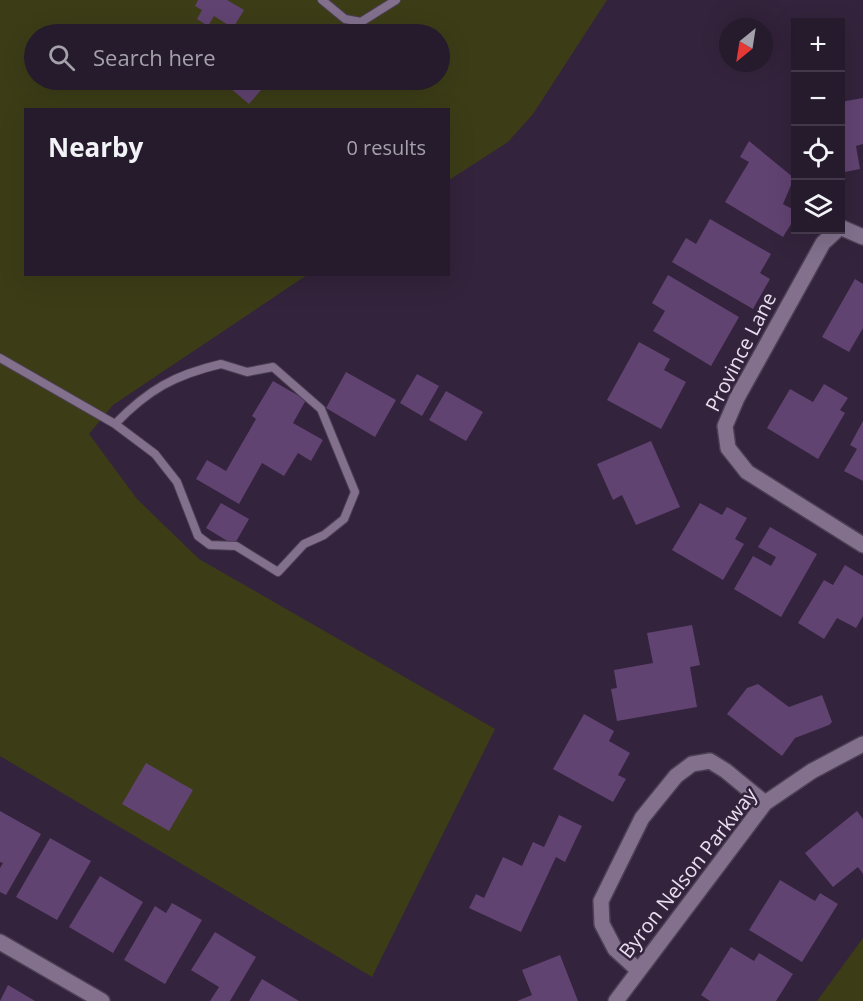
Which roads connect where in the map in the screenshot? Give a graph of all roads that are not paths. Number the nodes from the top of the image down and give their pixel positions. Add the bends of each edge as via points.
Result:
1 (322, 0) edge
2 (396, 0) edge
3 (845, 230) edge
4 (833, 234) edge
5 (863, 237) edge
6 (0, 358) edge
7 (115, 424) junction
8 (863, 546) edge
9 (863, 744) edge
10 (765, 803) junction
11 (0, 942) edge
12 (638, 970) junction
13 (102, 1001) edge
14 (616, 1001) edge

1 - 2 lane via 345,19 362,22
3 - 5 street, Province Lane
4 - 8 street, Province Lane via 823,243 725,426 728,448 747,472
6 - 7 lane
7 - 7 lane via 155,454 177,482 198,536 210,545 236,546 278,572 304,544 344,519 355,492 321,409 273,367 246,372 221,364 194,370 161,384
9 - 10 street, Byron Nelson Parkway via 812,771
10 - 12 street, Byron Nelson Parkway
10 - 12 street via 710,762 692,764 676,776 642,818 601,901 602,924 615,949
11 - 13 street
12 - 14 street, Byron Nelson Parkway

